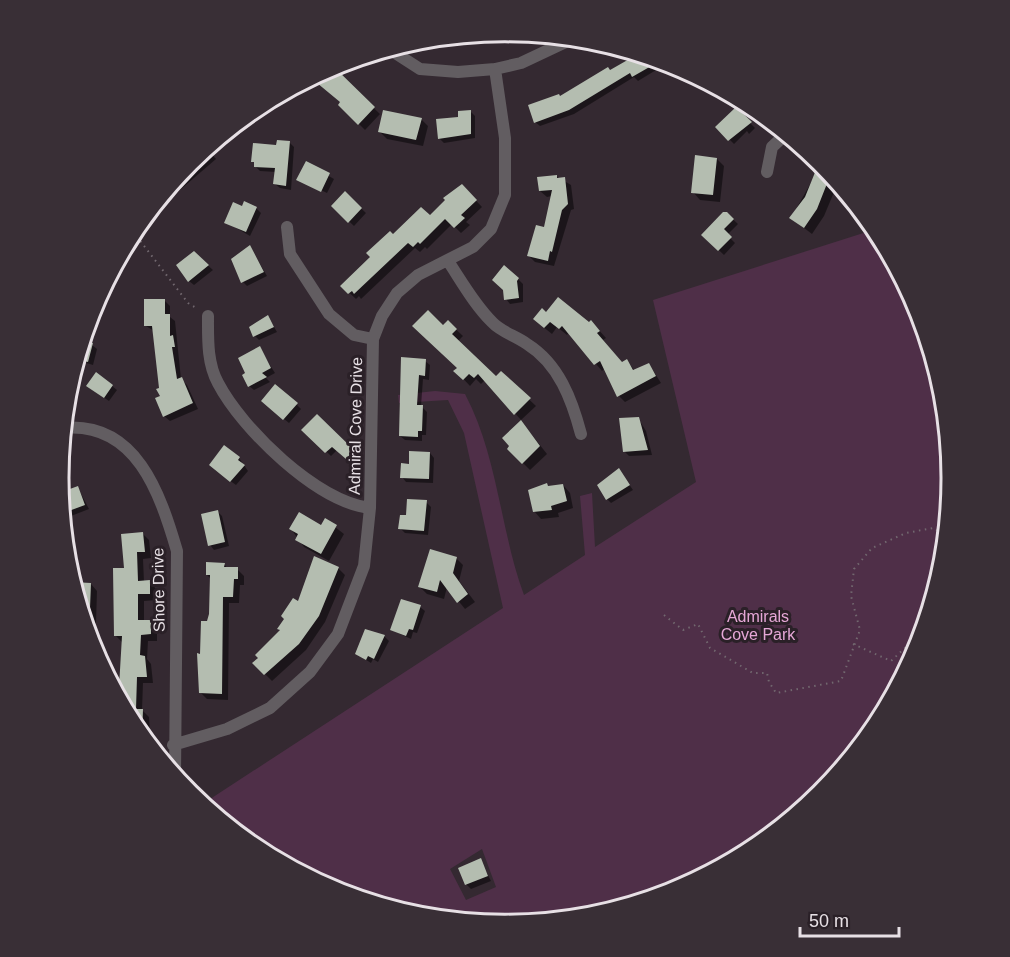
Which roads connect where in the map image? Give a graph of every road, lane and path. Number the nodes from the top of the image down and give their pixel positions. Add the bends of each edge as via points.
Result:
1 (558, 46) edge
2 (400, 55) edge
3 (495, 69) junction
4 (780, 139) edge
5 (767, 172) dead end
6 (286, 227) dead end
7 (140, 240) edge
8 (448, 261) junction
9 (208, 316) joint
10 (373, 339) junction
11 (71, 427) edge
12 (580, 434) dead end
13 (370, 508) junction
14 (938, 531) edge
15 (664, 615) dead end
16 (853, 644) junction
17 (908, 645) edge
18 (173, 745) junction
19 (174, 762) edge

1 - 3 street via 521,63
2 - 3 street via 420,69
3 - 8 street, Admiral Cove Drive via 505,138 505,195 491,229 473,247
4 - 5 street via 772,147
6 - 10 street via 290,254 329,314 354,335
7 - 9 path via 188,303
8 - 10 street, Admiral Cove Drive via 418,275 397,293
8 - 12 street via 476,306 494,324 548,362 573,404
9 - 13 street via 208,351 217,382 236,411 293,468 354,506
10 - 13 street, Admiral Cove Drive
11 - 18 street, Shore Drive via 84,426 110,435 133,453 168,519 177,551
13 - 18 street, Admiral Cove Drive via 364,566 352,600 338,634 310,672 270,708 227,729
14 - 16 path via 933,528 906,533 872,548 854,569 851,596 860,630
15 - 16 path via 683,630 698,624 710,648 753,672 767,673 776,693 841,681
16 - 17 path via 891,661
18 - 19 street, Shore Drive

